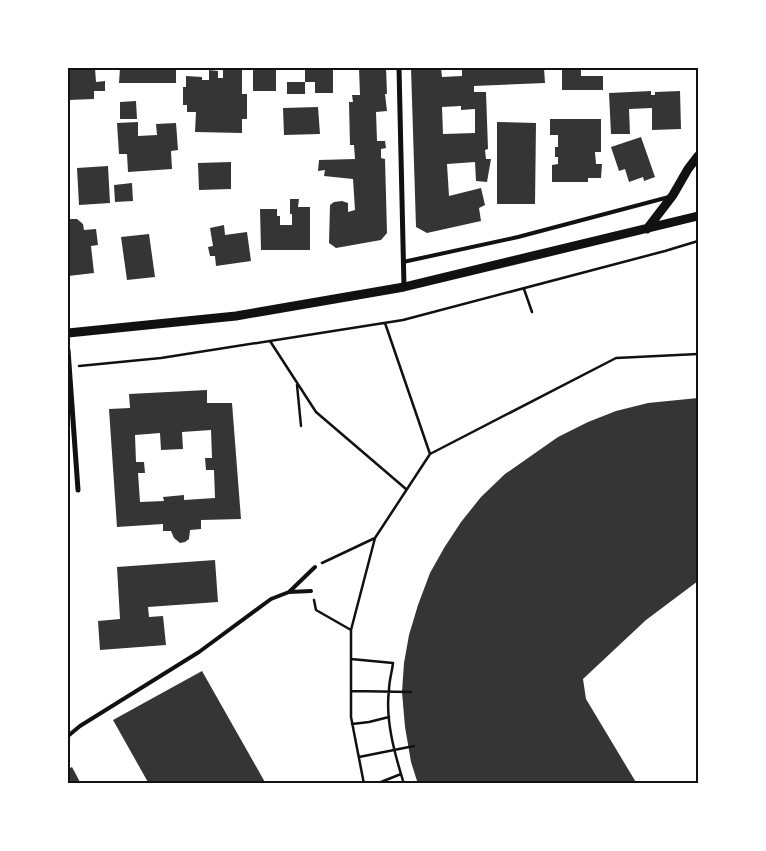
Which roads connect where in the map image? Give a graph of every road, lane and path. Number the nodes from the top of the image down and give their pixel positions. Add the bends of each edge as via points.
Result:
1 (399, 68) edge
2 (698, 156) edge
3 (673, 195) junction
4 (698, 216) edge
5 (647, 229) junction
6 (698, 241) edge
7 (403, 262) junction
8 (404, 287) junction
9 (524, 288) junction
10 (532, 312) dead end
11 (385, 323) junction
12 (68, 333) edge
13 (270, 341) junction
14 (68, 350) edge
15 (698, 354) edge
16 (69, 367) junction
17 (297, 384) junction
18 (301, 426) dead end
19 (430, 454) junction
20 (406, 489) junction
21 (78, 490) dead end
22 (374, 538) junction
23 (315, 567) joint
24 (311, 591) joint
25 (289, 592) junction
26 (351, 630) junction
27 (351, 659) junction
28 (351, 691) junction
29 (388, 692) junction
30 (411, 692) dead end
31 (389, 717) junction
32 (352, 724) junction
33 (68, 736) edge
34 (414, 746) dead end
35 (395, 751) junction
36 (359, 757) junction
37 (401, 774) junction
38 (364, 784) edge
39 (376, 784) edge
40 (404, 784) edge

1 - 7 street
2 - 3 street
3 - 5 street
3 - 7 lane via 518,237
4 - 5 street
5 - 8 street
6 - 9 path
7 - 8 street
8 - 12 street via 236,316
9 - 10 path
9 - 11 path
11 - 13 path
11 - 19 path
13 - 16 path via 161,358
13 - 17 path
14 - 16 street
15 - 19 path via 616,358
16 - 21 street
17 - 18 path
17 - 20 path via 316,412
19 - 20 path
20 - 22 path
22 - 23 path
22 - 26 path
23 - 25 lane
24 - 25 lane
24 - 26 path via 316,610
25 - 33 lane via 270,599 199,652
26 - 27 path
27 - 28 path
27 - 29 path via 393,663
28 - 29 path
28 - 32 path
29 - 30 path
29 - 31 path
31 - 32 path
31 - 35 path
32 - 36 path
34 - 35 path
35 - 36 path
35 - 37 path
36 - 38 path
37 - 39 path
37 - 40 path

